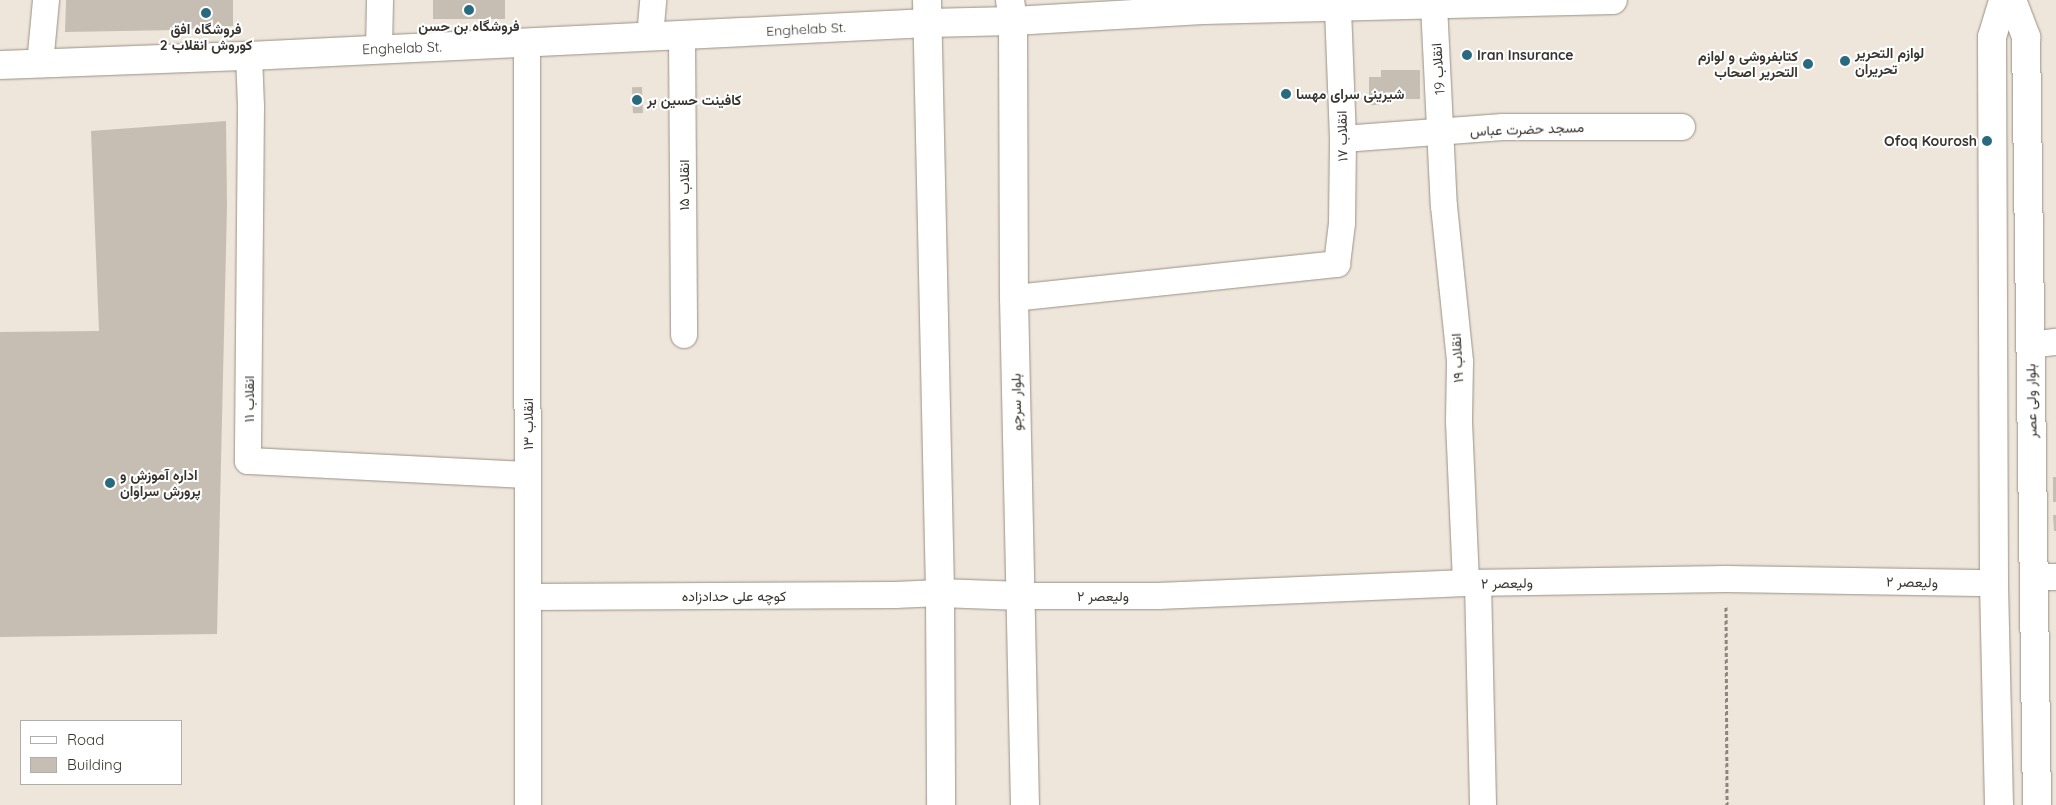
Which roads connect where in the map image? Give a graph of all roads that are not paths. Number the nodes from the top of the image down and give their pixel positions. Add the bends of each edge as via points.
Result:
1 (46, 0) edge
2 (380, 0) edge
3 (653, 0) edge
4 (1613, 0) edge
5 (2003, 0) edge
6 (2012, 0) edge
7 (1555, 1) edge
8 (1203, 5) edge
9 (1434, 5) junction
10 (1338, 7) junction
11 (1012, 10) edge
12 (927, 11) edge
13 (682, 36) junction
14 (650, 37) junction
15 (528, 43) junction
16 (379, 48) junction
17 (249, 56) junction
18 (40, 64) junction
19 (0, 65) edge
20 (1682, 128) dead end
21 (1442, 133) junction
22 (1343, 140) junction
23 (1014, 298) junction
24 (684, 335) dead end
25 (2043, 344) edge
26 (528, 475) junction
27 (2046, 577) edge
28 (1472, 583) junction
29 (1994, 583) junction
30 (940, 592) junction
31 (1021, 596) junction
32 (528, 597) junction
33 (528, 805) edge
34 (941, 805) edge
35 (1024, 805) edge
36 (1483, 805) edge
37 (1999, 805) edge
38 (2037, 805) edge

1 - 18 street
2 - 16 street
3 - 14 street
4 - 7 street, Enghelab St.
5 - 29 street via 1992,37
6 - 25 street, بلوار ولی عصر via 2026,37
7 - 9 street, Enghelab St.
8 - 10 street, Enghelab St.
8 - 11 street, Enghelab St.
9 - 10 street, Enghelab St.
9 - 21 street, انقلاب 19
10 - 22 street, انقلاب ۱۷
11 - 12 street, Enghelab St.
11 - 23 street, بلوار سرجو
12 - 13 street, Enghelab St.
12 - 30 street
13 - 14 street, Enghelab St.
13 - 24 street, انقلاب ۱۵
14 - 15 street, Enghelab St.
15 - 16 street, Enghelab St.
15 - 26 street, انقلاب ۱۳
16 - 17 street, Enghelab St.
17 - 18 street, Enghelab St.
17 - 26 street, انقلاب ۱۱ via 248,461
18 - 19 street, Enghelab St.
20 - 21 street, مسجد حضرت عباس via 1503,127
21 - 22 street, مسجد حضرت عباس
21 - 28 street, انقلاب ۱۹ via 1444,206 1460,362 1459,422
22 - 23 street, انقلاب ۱۷ via 1342,224 1337,264
23 - 31 street, بلوار سرجو
25 - 27 street, بلوار ولی عصر
26 - 32 street, انقلاب ۱۳
27 - 29 street
27 - 38 street, بلوار ولی عصر
28 - 29 street, ولیعصر ۲ via 1726,579
28 - 31 street, ولیعصر ۲ via 1158,596
28 - 36 street, انقلاب ۱۹
29 - 37 street
30 - 31 street
30 - 32 street, کوچه علی حدادزاده
30 - 34 street
31 - 35 street, بلوار سرجو
32 - 33 street, انقلاب ۱۳

